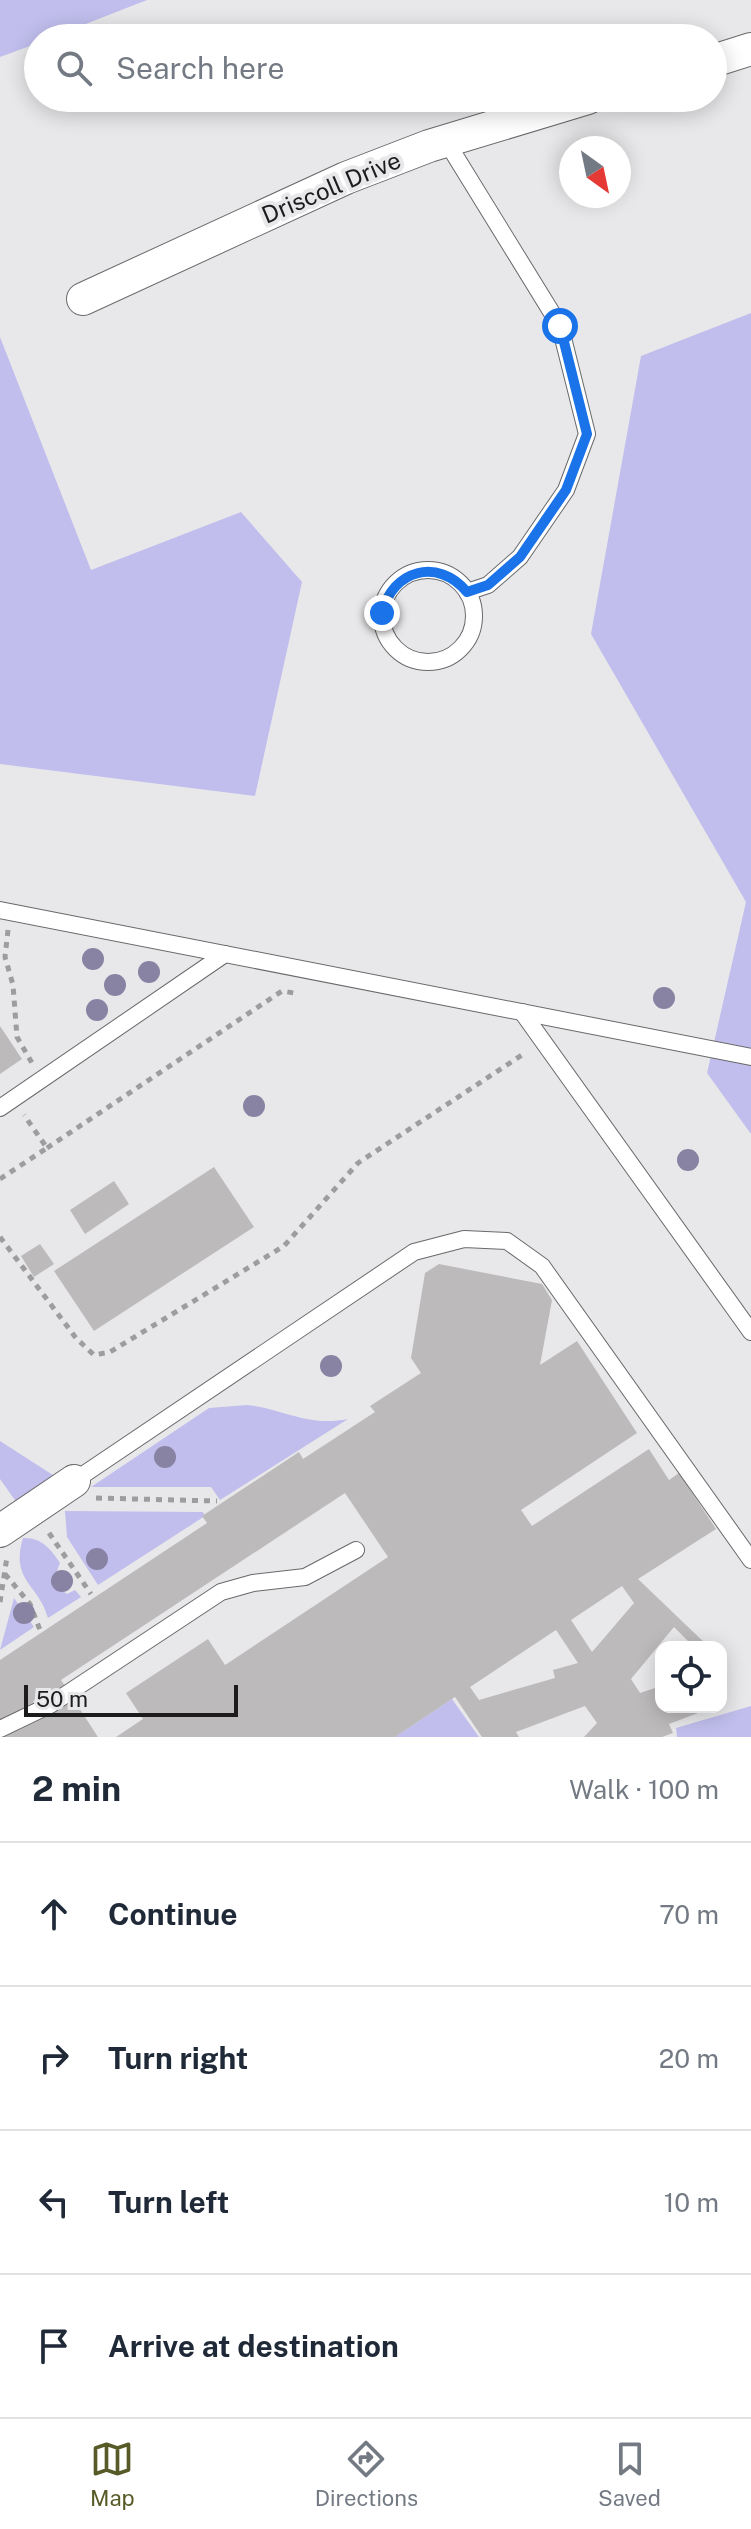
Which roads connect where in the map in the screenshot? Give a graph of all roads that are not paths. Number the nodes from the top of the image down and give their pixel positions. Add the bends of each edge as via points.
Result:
1 (751, 49) edge
2 (727, 57) edge
3 (542, 112) edge
4 (446, 141) junction
5 (83, 299) dead end
6 (467, 592) junction
7 (5, 911) edge
8 (225, 954) junction
9 (522, 1012) junction
10 (751, 1057) edge
11 (6, 1103) edge
12 (751, 1332) edge
13 (55, 1494) joint
14 (0, 1531) edge
15 (356, 1550) dead end
16 (751, 1560) edge
17 (0, 1729) edge

1 - 2 street
3 - 4 street, Driscoll Drive
4 - 5 street, Driscoll Drive via 346,178
4 - 6 lane via 560,326 587,434 566,490 520,557 488,585
6 - 6 lane via 474,620 463,646 452,655 424,662 388,641 382,613 392,586 404,577 431,570
7 - 8 lane
8 - 9 lane
8 - 11 lane
9 - 10 lane
9 - 12 lane
13 - 14 street
13 - 16 lane via 414,1252 464,1239 507,1241 542,1266
15 - 17 lane via 305,1577 221,1592 50,1705

